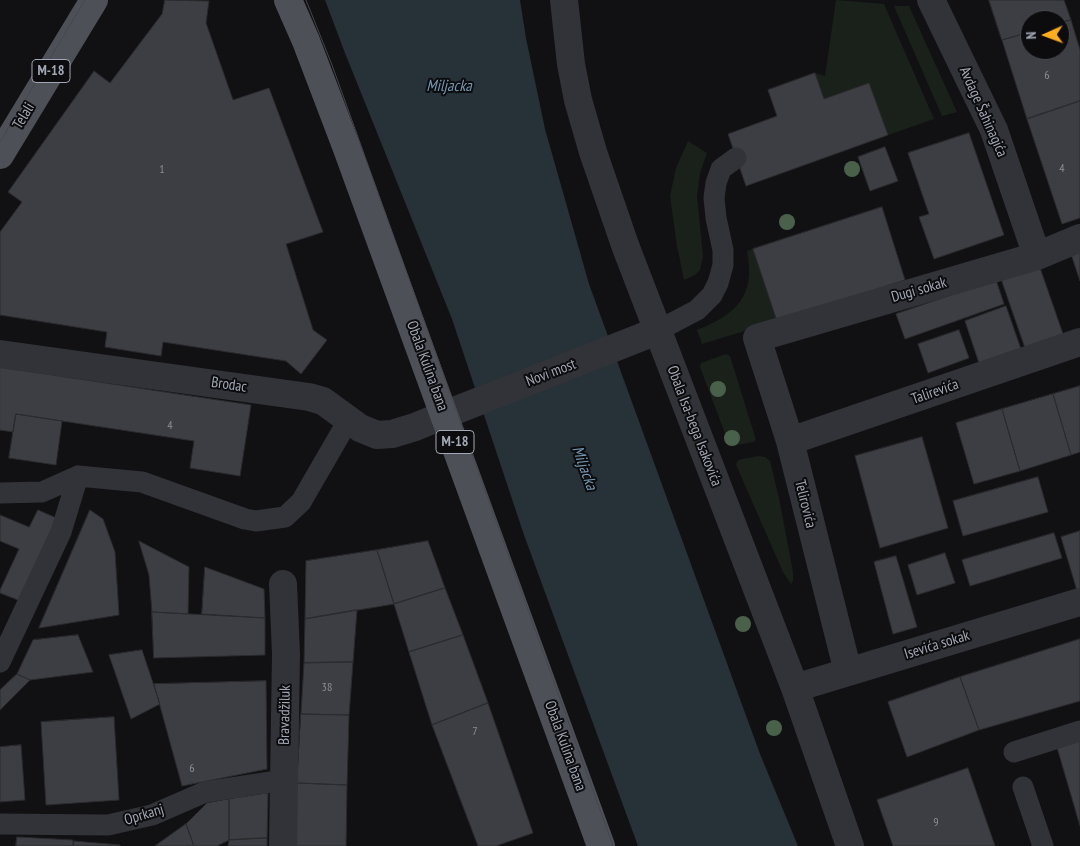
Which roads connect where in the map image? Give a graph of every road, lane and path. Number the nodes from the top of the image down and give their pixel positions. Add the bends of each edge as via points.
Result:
1 (94, 0) edge
2 (288, 0) edge
3 (564, 0) edge
4 (931, 0) edge
5 (0, 154) edge
6 (736, 158) dead end
7 (1080, 238) edge
8 (1037, 256) junction
9 (658, 331) junction
10 (757, 338) joint
11 (1080, 342) edge
12 (0, 354) edge
13 (444, 415) junction
14 (349, 419) junction
15 (790, 441) junction
16 (78, 476) junction
17 (0, 493) edge
18 (283, 584) dead end
19 (1080, 602) edge
20 (0, 662) edge
21 (848, 672) junction
22 (795, 688) junction
23 (1080, 731) edge
24 (1014, 752) dead end
25 (284, 780) junction
26 (1023, 787) dead end
27 (0, 824) edge
28 (283, 846) edge
29 (601, 846) edge
30 (850, 846) edge
31 (1043, 846) edge

1 - 5 main road, Telali / M-18
2 - 13 main road, Obala Kulina bana / M-18 via 346,146
3 - 9 street, Obala Isa-bega Isakovića via 570,64 592,152
4 - 8 street, Avdage Šahinagića via 994,130
6 - 9 lane via 721,169 716,183 716,218 723,250 718,283 712,295 697,310
7 - 8 street, Dugi sokak
8 - 10 street, Dugi sokak
9 - 13 street, Novi most
9 - 22 street, Obala Isa-bega Isakovića
10 - 15 street, Telirovića
11 - 15 street, Talirevića
12 - 14 street, Brodac via 309,397 322,401
13 - 14 street, Brodac via 392,434 377,435
13 - 29 main road, Obala Kulina bana / M-18
14 - 16 lane via 301,502 285,517 256,521 245,519 142,482
15 - 21 street, Telirovića
16 - 17 lane via 42,492
16 - 20 lane via 62,532
18 - 25 street, Bravadžiluk via 286,654
19 - 21 street, Isevića sokak
21 - 22 street, Isevića sokak
22 - 30 street, Obala Isa-bega Isakovića
23 - 24 lane
25 - 27 lane, Oprkanj via 205,792 152,815 108,825
25 - 28 street, Bravadžiluk
26 - 31 lane

